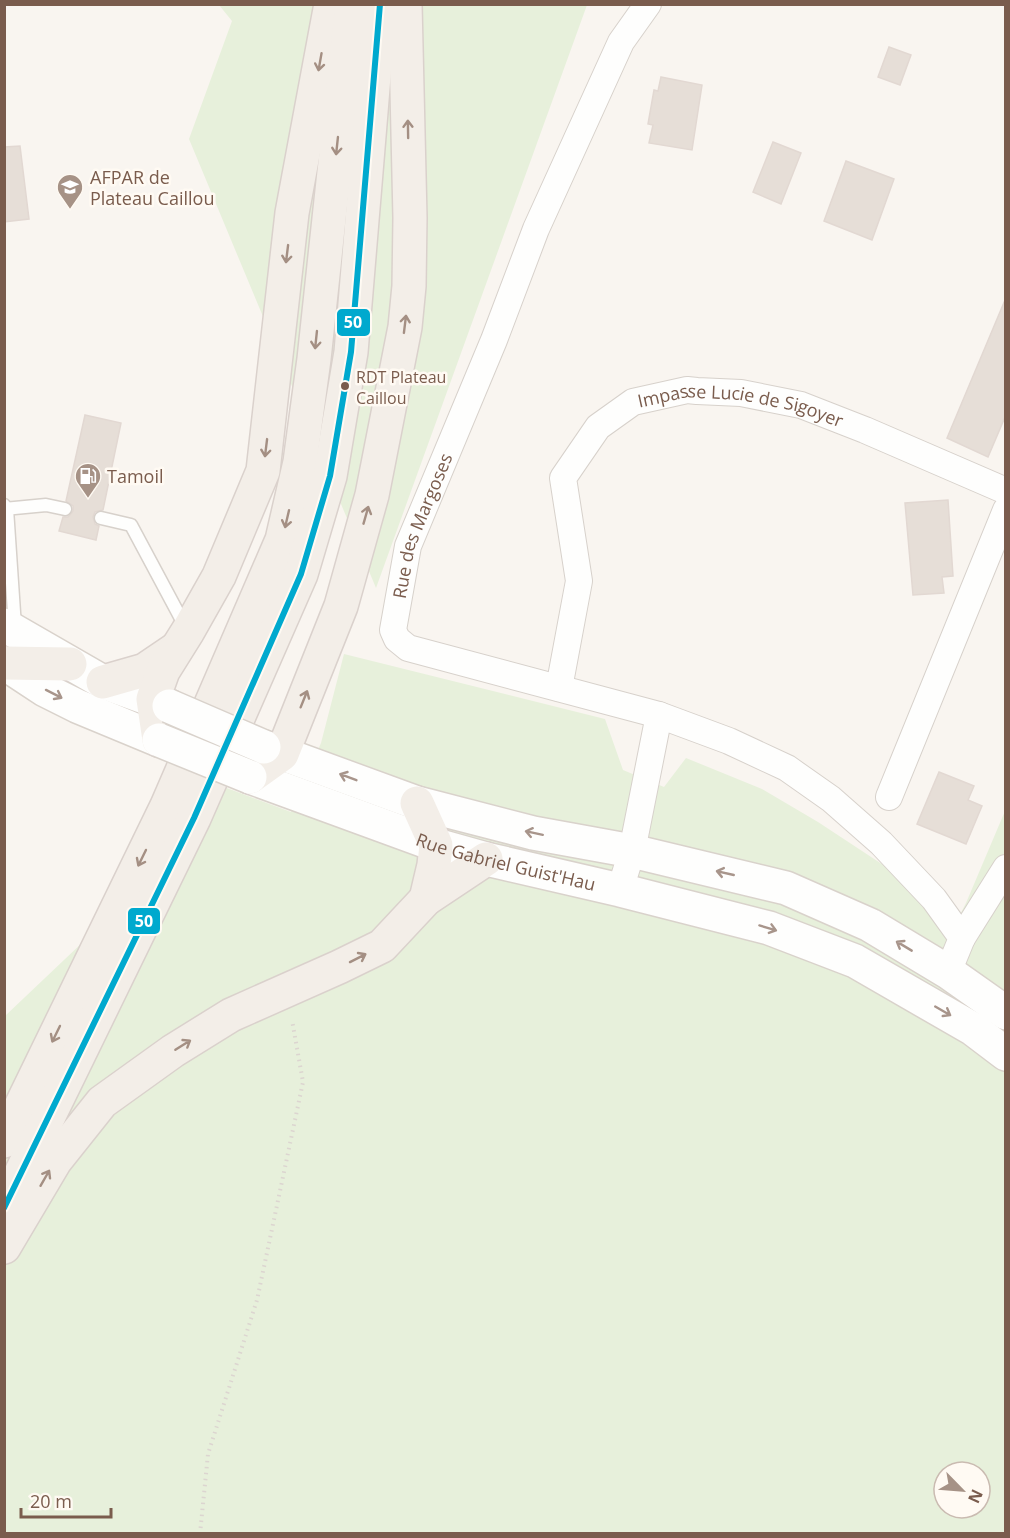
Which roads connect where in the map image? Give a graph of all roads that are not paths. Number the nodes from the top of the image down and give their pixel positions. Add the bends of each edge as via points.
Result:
1 (331, 4) edge
2 (352, 4) edge
3 (380, 4) edge
4 (405, 4) edge
5 (648, 4) edge
6 (1005, 491) edge
7 (5, 508) edge
8 (65, 509) dead end
9 (1005, 510) edge
10 (101, 518) dead end
11 (10, 628) edge
12 (183, 640) junction
13 (4, 663) edge
14 (70, 664) junction
15 (103, 682) junction
16 (559, 688) junction
17 (161, 703) junction
18 (659, 715) junction
19 (159, 740) junction
20 (273, 750) junction
21 (250, 777) junction
22 (889, 797) dead end
23 (417, 803) junction
24 (436, 845) junction
25 (632, 852) junction
26 (486, 859) junction
27 (1005, 868) edge
28 (620, 890) junction
29 (426, 899) junction
30 (962, 938) junction
31 (948, 972) junction
32 (1005, 1013) edge
33 (1005, 1054) edge
34 (4, 1141) edge
35 (4, 1208) edge
36 (4, 1247) edge

1 -> 12 main road via 292,213 263,471 231,550
2 -> 34 main road via 314,359 300,462 282,540 167,806
3 - 35 main road via 351,352 330,476 302,574 194,818
20 -> 4 main road via 341,606 372,495 405,327 410,218
5 - 16 street, Rue des Margoses via 621,42 536,229 408,546 393,630 408,648
6 - 16 street, Impasse Lucie de Sigoyer via 801,405 741,393 687,390 633,402 598,427 563,478 579,581
7 - 8 lane via 46,505
7 - 11 lane
9 - 22 street
10 - 12 lane via 131,525
11 - 14 main road
12 - 15 main road via 145,670
12 - 17 main road via 163,671
13 - 14 main road
13 -> 19 main road, Rue Gabriel Guist'Hau via 77,706
14 - 15 main road
15 - 17 main road
16 - 18 street, Rue des Margoses
17 - 19 main road
17 - 20 main road, bridge
18 - 25 street
18 - 30 street, Rue des Margoses via 787,768 831,799 927,891
19 - 21 main road, Rue Gabriel Guist'Hau, bridge
20 - 21 main road
23 -> 20 main road, Rue Gabriel Guist'Hau
21 - 24 main road, Rue Gabriel Guist'Hau
23 - 24 main road
25 -> 23 main road, Rue Gabriel Guist'Hau via 533,833
24 - 26 main road, Rue Gabriel Guist'Hau
24 - 29 main road
25 - 28 street
31 -> 25 main road, Rue Gabriel Guist'Hau via 870,925 786,888
26 - 28 main road, Rue Gabriel Guist'Hau
26 - 29 main road
27 - 30 street
28 -> 33 main road, Rue Gabriel Guist'Hau via 769,928 855,961 973,1029
36 -> 29 main road via 55,1161 102,1102 173,1051 231,1016 382,946
30 - 31 street
31 - 32 main road, Rue Gabriel Guist'Hau

